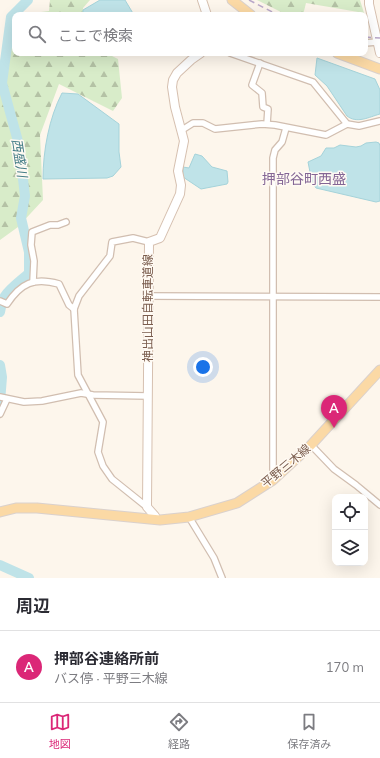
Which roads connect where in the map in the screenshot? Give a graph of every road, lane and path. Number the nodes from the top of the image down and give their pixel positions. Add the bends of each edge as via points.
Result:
1 (232, 0) edge
2 (370, 0) edge
3 (247, 12) edge
4 (377, 27) edge
5 (377, 42) junction
6 (368, 43) edge
7 (380, 53) edge
8 (194, 56) edge
9 (239, 56) edge
10 (345, 56) edge
11 (260, 63) junction
12 (380, 69) edge
13 (380, 121) edge
14 (267, 124) junction
15 (347, 124) junction
16 (286, 128) junction
17 (182, 130) junction
18 (66, 222) dead end
19 (149, 242) junction
20 (33, 282) junction
21 (149, 296) junction
22 (273, 297) junction
23 (380, 297) edge
24 (0, 301) edge
25 (74, 309) junction
26 (380, 370) edge
27 (88, 394) junction
28 (148, 396) junction
29 (0, 397) edge
30 (7, 399) junction
31 (0, 414) edge
32 (311, 445) junction
33 (273, 480) junction
34 (380, 505) edge
35 (147, 507) junction
36 (0, 512) edge
37 (189, 517) junction
38 (158, 518) junction
39 (222, 578) edge

1 - 3 main road
2 - 4 main road
4 - 5 main road
5 - 6 street
5 - 7 main road
8 - 17 main road, 神出山田自転車道線 via 173,80 175,107
9 - 11 street
10 - 12 main road
11 - 14 street via 252,85 262,93 263,107 268,109
11 - 15 street via 313,82
13 - 15 street via 359,126
14 - 16 street
14 - 17 street via 216,129 204,123 193,123
15 - 16 street via 326,135
16 - 22 street via 273,158
17 - 19 main road, 神出山田自転車道線 via 184,141 178,171 180,194 160,238
18 - 20 street via 32,232
19 - 21 main road, 神出山田自転車道線
19 - 25 street via 133,238 112,242 110,256 79,296
20 - 24 street via 25,284 7,304
20 - 25 street via 59,284 69,305
21 - 22 street
21 - 28 main road, 神出山田自転車道線
22 - 23 street
22 - 33 street
25 - 27 street via 78,375
26 - 32 main road, 平野三木線
27 - 28 street
27 - 30 street via 42,401 24,402
27 - 35 street via 103,422 98,452 103,466 112,479
28 - 35 main road, 神出山田自転車道線
29 - 30 street
30 - 31 street
32 - 33 main road, 平野三木線
32 - 34 street via 334,469
33 - 37 main road, 平野三木線 via 237,503
35 - 38 main road
36 - 38 main road, 平野三木線 via 16,508 36,508
37 - 38 main road, 平野三木線
37 - 39 street via 214,558

